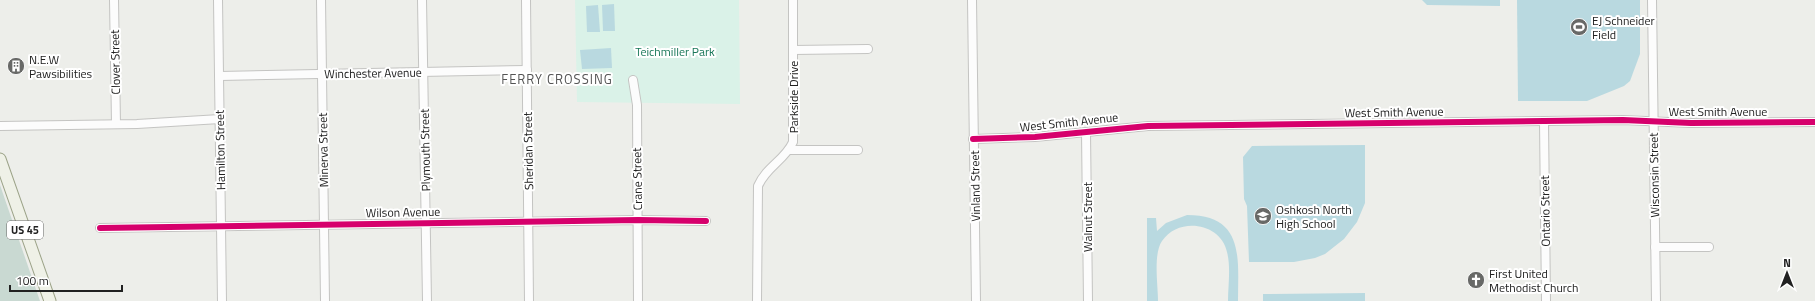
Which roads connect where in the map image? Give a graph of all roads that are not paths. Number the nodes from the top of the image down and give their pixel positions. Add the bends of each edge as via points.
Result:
1 (114, 0) edge
2 (218, 0) edge
3 (321, 0) edge
4 (422, 0) edge
5 (526, 0) edge
6 (793, 0) edge
7 (972, 0) edge
8 (1652, 0) edge
9 (793, 50) junction
10 (868, 50) dead end
11 (527, 70) junction
12 (424, 72) junction
13 (322, 74) junction
14 (220, 76) junction
15 (633, 80) dead end
16 (220, 119) junction
17 (1544, 122) junction
18 (1653, 122) junction
19 (1815, 122) edge
20 (116, 124) junction
21 (0, 126) edge
22 (1086, 132) junction
23 (973, 139) junction
24 (789, 150) junction
25 (858, 150) dead end
26 (0, 159) edge
27 (638, 220) junction
28 (706, 221) dead end
29 (528, 222) junction
30 (426, 223) junction
31 (324, 224) junction
32 (221, 226) junction
33 (100, 228) dead end
34 (1655, 247) junction
35 (1709, 247) dead end
36 (50, 301) edge
37 (222, 301) edge
38 (325, 301) edge
39 (427, 301) edge
40 (529, 301) edge
41 (638, 301) edge
42 (757, 301) edge
43 (976, 301) edge
44 (1088, 301) edge
45 (1546, 301) edge
46 (1656, 301) edge

1 - 20 street, Clover Street
2 - 14 street, Hamilton Street
3 - 13 street, Minerva Street
4 - 12 street, Plymouth Street
5 - 11 street, Sheridan Street
6 - 9 street, Parkside Drive
7 - 23 street, Vinland Street
8 - 18 street, Wisconsin Street
9 - 10 street
9 - 24 street, Parkside Drive via 794,136
11 - 12 street, Winchester Avenue
11 - 29 street, Sheridan Street
12 - 13 street, Winchester Avenue
12 - 30 street, Plymouth Street
13 - 14 street, Winchester Avenue
13 - 31 street, Minerva Street
14 - 16 street, Hamilton Street
15 - 27 street, Crane Street via 637,105
16 - 20 street
16 - 32 street, Hamilton Street
17 - 18 street, West Smith Avenue
17 - 22 street, West Smith Avenue via 1148,126
17 - 45 street, Ontario Street
18 - 19 street, West Smith Avenue
18 - 34 street, Wisconsin Street
20 - 21 street
22 - 23 street, West Smith Avenue
22 - 44 street, Walnut Street
23 - 43 street, Vinland Street
24 - 25 street
24 - 42 street, Parkside Drive via 764,174 758,186
26 - 36 main road, US 45
27 - 28 street, Wilson Avenue
27 - 29 street, Wilson Avenue
27 - 41 street, Crane Street
29 - 30 street, Wilson Avenue
29 - 40 street, Sheridan Street
30 - 31 street, Wilson Avenue
30 - 39 street, Plymouth Street
31 - 32 street, Wilson Avenue
31 - 38 street, Minerva Street
32 - 33 street, Wilson Avenue
32 - 37 street, Hamilton Street
34 - 35 street
34 - 46 street, Wisconsin Street

